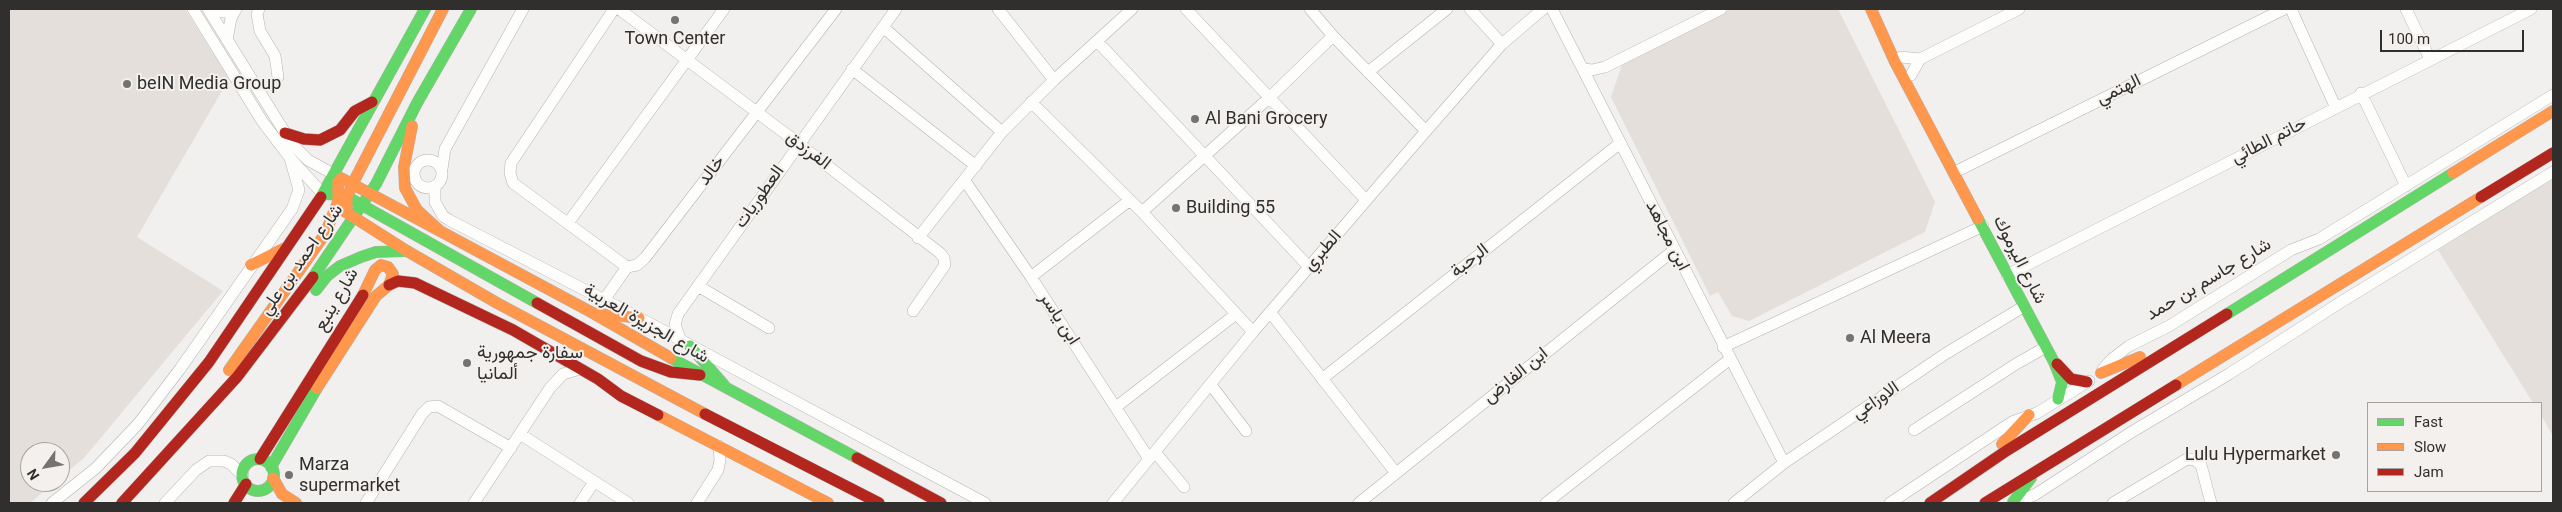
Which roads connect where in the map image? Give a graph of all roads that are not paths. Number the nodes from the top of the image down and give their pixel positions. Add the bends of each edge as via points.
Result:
1 (192, 9) edge
2 (209, 9) edge
3 (259, 9) edge
4 (425, 9) edge
5 (444, 9) edge
6 (471, 9) edge
7 (523, 9) edge
8 (614, 9) edge
9 (619, 9) edge
10 (724, 9) edge
11 (836, 9) edge
12 (896, 9) edge
13 (998, 9) edge
14 (1132, 9) edge
15 (1186, 9) edge
16 (1312, 9) edge
17 (1447, 9) edge
18 (1470, 9) edge
19 (1543, 9) edge
20 (1552, 9) edge
21 (1721, 9) edge
22 (1871, 9) edge
23 (1878, 9) edge
24 (2019, 9) edge
25 (2284, 9) edge
26 (2291, 9) edge
27 (2406, 9) edge
28 (2531, 9) edge
29 (235, 10) edge
30 (883, 26) junction
31 (1333, 36) junction
32 (227, 40) junction
33 (1097, 41) junction
34 (1502, 44) junction
35 (1901, 57) junction
36 (1920, 59) junction
37 (2430, 59) junction
38 (686, 60) junction
39 (1605, 68) junction
40 (852, 69) junction
41 (1584, 69) junction
42 (1368, 72) junction
43 (1911, 75) junction
44 (278, 77) dead end
45 (1054, 80) junction
46 (1593, 88) junction
47 (2362, 93) junction
48 (2553, 96) edge
49 (1270, 98) junction
50 (372, 102) junction
51 (1031, 102) junction
52 (417, 103) junction
53 (2335, 106) junction
54 (2553, 111) edge
55 (756, 113) junction
56 (1426, 131) junction
57 (1002, 132) junction
58 (285, 133) junction
59 (798, 143) junction
60 (1619, 144) junction
61 (445, 149) junction
62 (2553, 152) edge
63 (1204, 156) junction
64 (290, 158) junction
65 (431, 160) junction
66 (976, 166) junction
67 (442, 169) junction
68 (1955, 172) junction
69 (2553, 172) edge
70 (335, 175) junction
71 (965, 181) junction
72 (353, 183) junction
73 (435, 186) junction
74 (2406, 186) junction
75 (370, 193) junction
76 (323, 194) junction
77 (341, 199) junction
78 (1130, 200) junction
79 (1366, 200) junction
80 (362, 206) junction
81 (1142, 212) junction
82 (354, 219) junction
83 (568, 223) junction
84 (1983, 226) junction
85 (440, 231) junction
86 (918, 238) junction
87 (285, 247) junction
88 (1674, 250) junction
89 (407, 251) junction
90 (250, 265) junction
91 (627, 267) junction
92 (1309, 267) junction
93 (2007, 275) junction
94 (1031, 277) junction
95 (389, 285) junction
96 (698, 286) junction
97 (604, 300) junction
98 (497, 303) junction
99 (2023, 307) junction
100 (913, 311) dead end
101 (591, 312) junction
102 (1270, 312) junction
103 (678, 314) junction
104 (1236, 314) junction
105 (644, 320) junction
106 (769, 328) dead end
107 (1253, 332) junction
108 (537, 344) junction
109 (685, 344) junction
110 (1723, 347) junction
111 (2046, 347) junction
112 (2167, 350) junction
113 (555, 353) junction
114 (1730, 359) junction
115 (2054, 362) junction
116 (580, 369) junction
117 (2101, 373) junction
118 (700, 376) junction
119 (598, 379) junction
120 (1322, 379) junction
121 (2087, 382) junction
122 (1211, 385) junction
123 (550, 388) junction
124 (654, 388) junction
125 (726, 389) junction
126 (224, 392) junction
127 (2058, 399) junction
128 (1116, 407) junction
129 (2029, 416) junction
130 (192, 428) junction
131 (1914, 430) dead end
132 (1246, 431) dead end
133 (520, 434) junction
134 (719, 446) junction
135 (511, 448) junction
136 (1152, 455) junction
137 (2000, 455) junction
138 (260, 459) junction
139 (1784, 463) junction
140 (815, 469) junction
141 (2038, 470) junction
142 (272, 472) junction
143 (1396, 474) junction
144 (244, 480) junction
145 (594, 482) junction
146 (1184, 488) dead end
147 (259, 490) junction
148 (1944, 493) junction
149 (282, 494) junction
150 (52, 503) edge
151 (84, 503) edge
152 (122, 503) edge
153 (166, 503) edge
154 (234, 503) edge
155 (247, 503) edge
156 (296, 503) edge
157 (366, 503) edge
158 (474, 503) edge
159 (580, 503) edge
160 (628, 503) edge
161 (697, 503) edge
162 (828, 503) edge
163 (853, 503) edge
164 (879, 503) edge
165 (941, 503) edge
166 (985, 503) edge
167 (1113, 503) edge
168 (1359, 503) edge
169 (1546, 503) edge
170 (1734, 503) edge
171 (1890, 503) edge
172 (1930, 503) edge
173 (1934, 503) edge
174 (1985, 503) edge
175 (2012, 503) edge
176 (2113, 503) edge
177 (2210, 503) edge

1 - 64 street via 262,121
2 - 29 street
2 - 32 street
3 - 44 street via 260,31 275,56
4 - 50 main road, شارع احمد بن علي
5 - 72 main road
6 - 52 main road, شارع احمد بن علي
7 - 61 street
8 - 83 street via 511,162 513,183
9 - 38 street, الفرزدق
10 - 38 street
11 - 55 street, خالد
12 - 30 street, العطوريات
13 - 45 street
14 - 33 street
15 - 49 street
16 - 31 street
17 - 42 street
18 - 34 street
19 - 34 street, الطبري
20 - 41 street, ابن مجاهد
21 - 39 street
22 - 68 main road, شارع اليرموك
23 - 35 main road, شارع اليرموك
24 - 36 street
25 - 68 street, الهتمي
26 - 53 street
27 - 37 street
28 - 37 street, حاتم الطائي
29 - 32 street
30 - 40 street, العطوريات
30 - 57 street
31 - 42 street
31 - 49 street
32 - 58 street
33 - 45 street
33 - 63 street
34 - 56 street, الطبري
35 - 36 street
35 - 43 main road, شارع اليرموك
36 - 43 street
37 - 47 street, حاتم الطائي
38 - 55 street, الفرزدق
38 - 83 street
39 - 41 street
39 - 46 street via 1598,73
40 - 59 street, العطوريات
40 - 66 street
41 - 46 street, ابن مجاهد
42 - 56 street
43 - 68 main road, شارع اليرموك via 1948,150
45 - 51 street
46 - 60 street, ابن مجاهد
47 - 53 street, حاتم الطائي
47 - 74 street
48 - 74 street, شارع جاسم بن حمد
49 - 63 street
49 - 79 street
50 - 58 main road via 355,111 340,130 320,140
50 - 70 main road, شارع احمد بن علي
51 - 57 street
51 - 78 street
52 - 75 main road, شارع احمد بن علي
52 - 85 main road via 403,179 408,197 417,210
53 - 93 street, حاتم الطائي
54 - 112 main road, شارع جاسم بن حمد
55 - 59 street, الفرزدق
55 - 91 street, خالد via 645,258 637,265
56 - 79 street, الطبري
57 - 66 street
58 - 70 street via 308,160
59 - 86 street, الفرزدق
59 - 96 street, العطوريات
60 - 88 street, ابن مجاهد
60 - 120 street, الرحبة
61 - 65 street
61 - 67 street
62 - 141 main road
63 - 81 street
63 - 92 street
64 - 76 street
64 - 90 street via 298,184 297,197 292,209
65 - 67 street
65 - 73 street via 419,163 414,174 420,186
66 - 71 street
67 - 73 street via 442,178
68 - 84 main road, شارع اليرموك
69 - 175 street via 2036,494
70 - 72 main road, شارع الجزيرة العربية
70 - 76 main road, شارع احمد بن علي
70 - 77 main road
71 - 86 street
71 - 94 street, ابن ياسر
72 - 75 main road, شارع الجزيرة العربية
72 - 77 main road
73 - 97 street, شارع الجزيرة العربية via 434,202 442,216
74 - 117 street, شارع جاسم بن حمد via 2319,239 2291,250 2169,326 2129,346
75 - 80 main road, شارع احمد بن علي
75 - 85 main road, شارع الجزيرة العربية
76 - 77 main road
76 - 87 main road, شارع احمد بن علي
77 - 80 main road
77 - 82 main road
77 - 130 main road via 325,234
78 - 81 street
78 - 94 street
79 - 92 street, الطبري
80 - 82 main road, شارع احمد بن علي
80 - 118 main road via 641,361 671,372
81 - 104 street
82 - 89 main road
82 - 126 main road, شارع احمد بن علي via 286,315
83 - 91 street
84 - 93 main road, شارع اليرموك
84 - 110 street
85 - 101 main road, شارع الجزيرة العربية
86 - 100 street, الفرزدق via 940,254 945,265
87 - 90 main road
87 - 151 main road, شارع احمد بن علي via 209,362 134,453
88 - 110 street, ابن مجاهد
88 - 143 street, ابن الفارض
89 - 98 main road
89 - 126 main road via 376,252 340,266 327,276 260,360
90 - 150 street via 180,369 138,424 96,468
91 - 97 street
92 - 102 street, الطبري
93 - 99 main road, شارع اليرموك
94 - 128 street, ابن ياسر
95 - 108 main road via 407,281 423,286
95 - 138 main road, شارع ينبع via 393,273 386,266 379,266
95 - 142 main road, شارع ينبع via 376,296 327,370
96 - 103 street, العطوريات
96 - 106 street
97 - 105 street, شارع الجزيرة العربية
98 - 108 main road
98 - 124 main road
99 - 111 main road, شارع اليرموك
99 - 139 street, الاوزاعي via 1945,354
101 - 105 main road
101 - 118 main road, شارع الجزيرة العربية
102 - 107 street, الطبري
102 - 120 street
103 - 105 street via 667,322
103 - 109 street via 675,326
104 - 107 street
104 - 128 street
105 - 109 street, شارع الجزيرة العربية
107 - 122 street, الطبري
108 - 113 main road
109 - 125 main road
109 - 166 street, شارع الجزيرة العربية
110 - 114 street, ابن مجاهد
111 - 115 main road, شارع اليرموك
111 - 131 street
112 - 117 main road via 2154,351
112 - 137 main road, شارع جاسم بن حمد
113 - 116 main road
113 - 123 street via 556,374
114 - 139 street, ابن مجاهد
114 - 169 street
115 - 121 main road via 2071,379
115 - 127 main road via 2062,382
116 - 119 main road
116 - 123 street via 563,374
117 - 121 street, شارع جاسم بن حمد
118 - 125 main road, شارع الجزيرة العربية
119 - 124 main road
119 - 134 main road via 622,396
120 - 143 street
121 - 127 street, شارع جاسم بن حمد
122 - 132 street
122 - 136 street, الطبري
123 - 133 street
124 - 140 main road
125 - 165 main road, شارع الجزيرة العربية
126 - 130 main road, شارع احمد بن علي
127 - 129 street, شارع جاسم بن حمد
128 - 136 street, ابن ياسر
129 - 137 main road via 2003,442
129 - 171 street, شارع جاسم بن حمد via 2012,422
130 - 152 main road, شارع احمد بن علي
133 - 135 street
133 - 145 street
134 - 161 street via 718,470
134 - 162 main road
135 - 157 street via 438,406 429,407
135 - 158 street
136 - 146 street, ابن ياسر
136 - 167 street, الطبري
137 - 148 main road, شارع جاسم بن حمد
138 - 142 main road
138 - 144 main road via 247,464
139 - 170 street, الاوزاعي
140 - 163 main road
140 - 164 main road
141 - 174 main road
141 - 175 main road
142 - 147 main road via 270,485
142 - 149 main road
143 - 168 street, ابن الفارض
144 - 147 main road
144 - 153 street via 231,464 209,461 196,470
144 - 154 main road
145 - 159 street
145 - 160 street
147 - 149 main road
147 - 155 main road
148 - 172 main road, شارع جاسم بن حمد
148 - 173 main road
149 - 156 main road
176 - 177 street via 2187,459 2201,465

